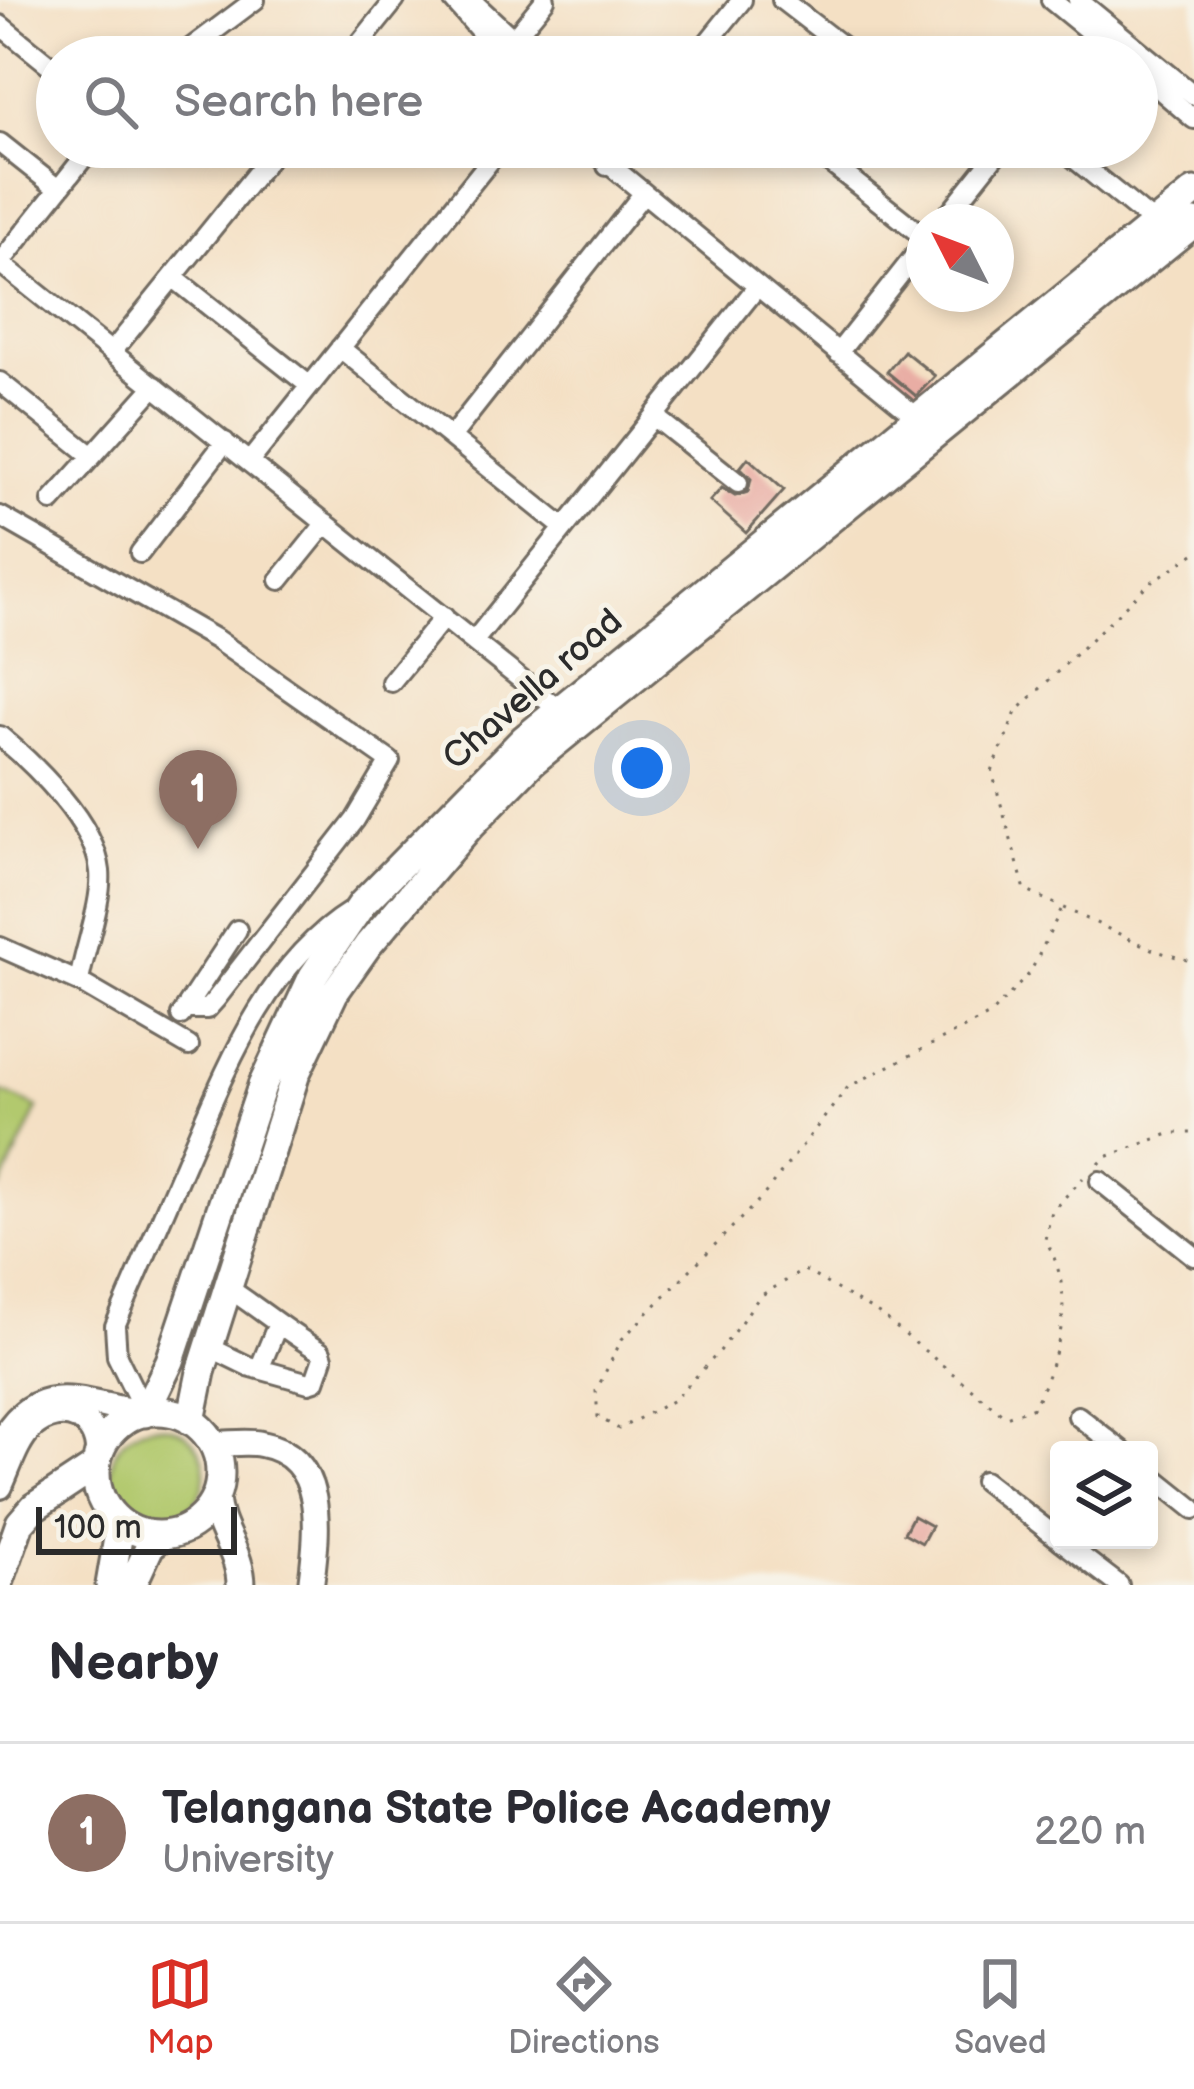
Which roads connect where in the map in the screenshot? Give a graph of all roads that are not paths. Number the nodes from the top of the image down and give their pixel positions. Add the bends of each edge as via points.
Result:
1 (256, 0) edge
2 (394, 0) edge
3 (453, 0) edge
4 (471, 0) edge
5 (545, 0) edge
6 (782, 0) edge
7 (1051, 0) edge
8 (1078, 0) edge
9 (739, 1) edge
10 (0, 25) edge
11 (1094, 34) joint
12 (207, 36) edge
13 (366, 36) edge
14 (485, 36) edge
15 (510, 36) edge
16 (515, 36) edge
17 (712, 36) edge
18 (829, 36) edge
19 (1096, 36) edge
20 (1122, 36) edge
21 (36, 54) edge
22 (1158, 66) edge
23 (1158, 88) edge
24 (1194, 95) edge
25 (1194, 119) edge
26 (0, 143) edge
27 (75, 168) edge
28 (261, 168) edge
29 (484, 168) edge
30 (609, 168) edge
31 (835, 168) edge
32 (985, 168) edge
33 (1086, 168) edge
34 (58, 189) junction
35 (1194, 192) edge
36 (642, 195) junction
37 (956, 204) edge
38 (1194, 223) edge
39 (1155, 224) junction
40 (906, 226) edge
41 (906, 264) edge
42 (174, 278) junction
43 (757, 287) junction
44 (340, 348) junction
45 (112, 352) junction
46 (838, 353) junction
47 (0, 382) edge
48 (154, 386) junction
49 (310, 386) junction
50 (656, 418) junction
51 (918, 418) junction
52 (451, 437) junction
53 (225, 442) junction
54 (92, 456) junction
55 (250, 461) junction
56 (739, 484) dead end
57 (52, 501) dead end
58 (0, 516) edge
59 (326, 523) junction
60 (564, 528) junction
61 (140, 553) dead end
62 (743, 575) junction
63 (280, 580) dead end
64 (444, 617) junction
65 (474, 641) junction
66 (391, 682) dead end
67 (559, 710) junction
68 (0, 736) edge
69 (362, 904) junction
70 (237, 930) dead end
71 (0, 947) edge
72 (79, 982) junction
73 (186, 1009) junction
74 (168, 1034) junction
75 (189, 1046) dead end
76 (1094, 1174) road end
77 (1194, 1256) edge
78 (228, 1288) junction
79 (277, 1326) junction
80 (208, 1347) junction
81 (260, 1367) junction
82 (145, 1413) junction
83 (1078, 1416) dead end
84 (191, 1420) junction
85 (1109, 1441) edge
86 (0, 1444) edge
87 (214, 1444) junction
88 (97, 1461) junction
89 (1158, 1480) edge
90 (984, 1481) dead end
91 (0, 1486) edge
92 (215, 1499) junction
93 (1194, 1509) edge
94 (114, 1517) junction
95 (1050, 1531) edge
96 (164, 1535) junction
97 (1073, 1549) edge
98 (0, 1580) edge
99 (110, 1585) edge
100 (132, 1585) edge
101 (241, 1585) edge
102 (311, 1585) edge
103 (1119, 1585) edge

1 - 12 street
2 - 13 street
3 - 14 street
4 - 15 street
5 - 16 street
6 - 18 street
7 - 11 street
8 - 20 street
9 - 17 street
10 - 21 street
11 - 19 street
22 - 24 street
23 - 25 street
26 - 34 street
27 - 34 street
28 - 42 street
29 - 44 street
30 - 36 street
31 - 40 street
32 - 37 street
33 - 39 street
34 - 45 street via 0,263
35 - 39 highway, Chavella road
36 - 43 street
36 - 52 street
38 - 62 highway, Chavella road
39 - 51 highway, Chavella road
41 - 46 street
42 - 45 street
42 - 49 street
43 - 46 street
43 - 50 street
44 - 49 street
44 - 52 street
45 - 48 street
46 - 51 street
47 - 54 street
48 - 53 street
48 - 54 street
49 - 55 street
50 - 56 street
50 - 60 street
51 - 62 highway, Chavella road
52 - 60 street
53 - 55 street
53 - 61 street
54 - 57 street
55 - 59 street
58 - 73 street via 217,640 390,761 355,820 216,999 207,1009
59 - 63 street
59 - 64 street
60 - 65 street
62 - 67 highway, Chavella road
62 - 78 highway, Chavella road via 532,762 368,945 334,993 296,1073
64 - 65 street
64 - 66 street
65 - 67 street
67 - 69 highway, Chavella road
68 - 72 street via 75,813 93,847 100,872
69 - 82 highway, Chavella road via 313,976 262,1086 170,1361
69 - 82 street via 308,946 249,1027 115,1326 117,1356
70 - 73 street
71 - 72 street
72 - 74 street
73 - 74 street
74 - 75 street
76 - 77 street
78 - 79 street
78 - 80 highway, Chavella road
79 - 81 street
79 - 81 street via 321,1352 314,1381
80 - 81 street
80 - 84 highway, Chavella road
82 - 84 highway
82 - 86 main road via 50,1399 20,1416
82 - 88 highway via 120,1424
83 - 85 street
84 - 87 highway
87 - 92 highway
87 - 102 main road via 258,1442 284,1450 302,1468 318,1524
88 - 91 main road via 92,1424 54,1416 26,1434
88 - 94 highway via 103,1502
88 - 98 highway via 20,1522
89 - 93 street
90 - 95 street
92 - 96 highway via 203,1517
92 - 101 highway via 241,1564
94 - 96 highway
94 - 99 highway
96 - 100 highway
97 - 103 street

